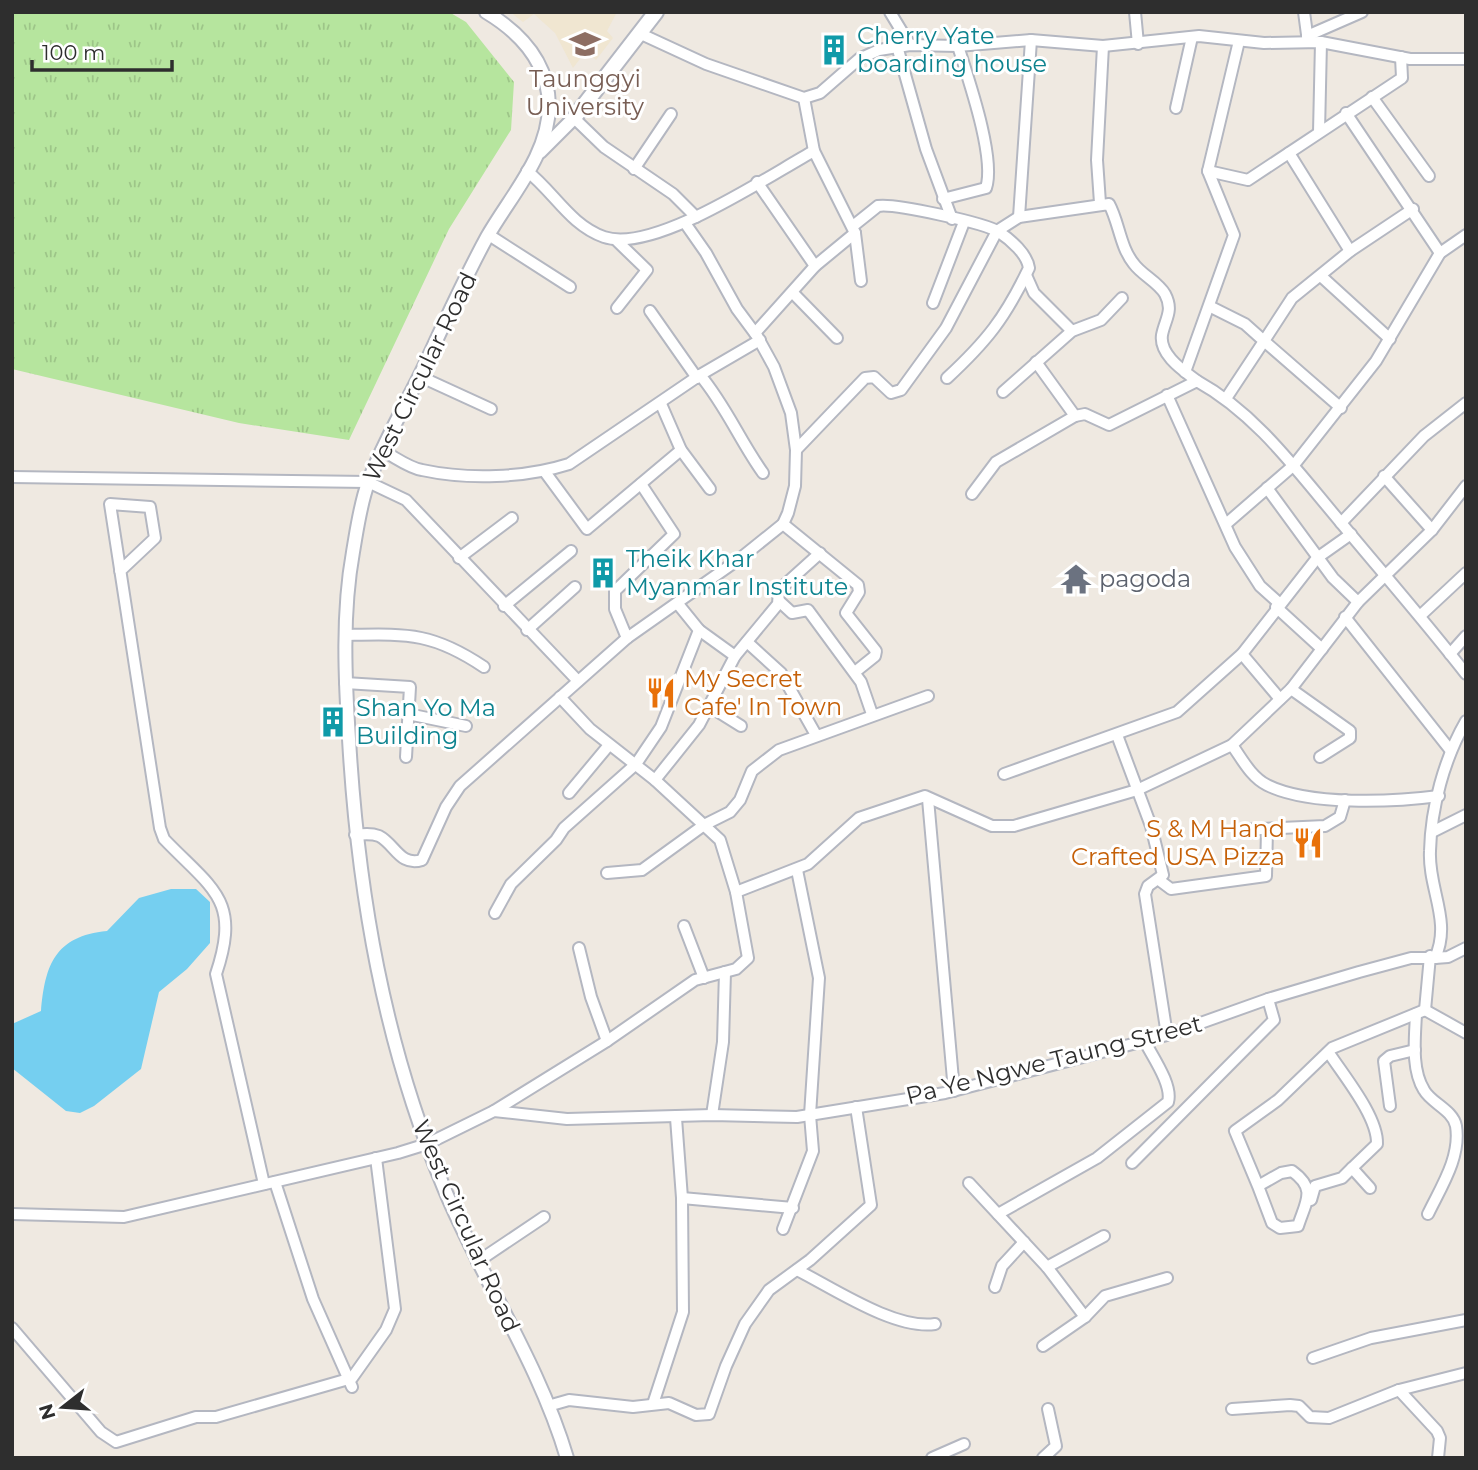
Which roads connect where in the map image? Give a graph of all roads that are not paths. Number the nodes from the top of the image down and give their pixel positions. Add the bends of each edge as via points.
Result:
1 (486, 12) edge
2 (656, 12) edge
3 (890, 12) edge
4 (1135, 12) edge
5 (1304, 12) edge
6 (1362, 12) edge
7 (641, 34) junction
8 (1192, 37) junction
9 (1307, 39) junction
10 (1031, 40) junction
11 (1239, 41) junction
12 (1321, 42) junction
13 (1138, 44) junction
14 (910, 45) junction
15 (897, 46) junction
16 (958, 46) junction
17 (1103, 46) junction
18 (1401, 57) junction
19 (1466, 59) edge
20 (1372, 97) junction
21 (804, 98) junction
22 (549, 105) junction
23 (1176, 108) dead end
24 (1346, 113) junction
25 (671, 114) dead end
26 (574, 118) junction
27 (1319, 132) junction
28 (814, 151) junction
29 (540, 153) junction
30 (1289, 153) junction
31 (634, 169) junction
32 (527, 171) junction
33 (1208, 172) junction
34 (1429, 176) dead end
35 (757, 182) junction
36 (943, 199) junction
37 (1100, 203) junction
38 (1413, 209) junction
39 (696, 217) junction
40 (1018, 217) junction
41 (952, 219) junction
42 (964, 222) junction
43 (685, 223) junction
44 (854, 229) junction
45 (997, 231) junction
46 (489, 235) junction
47 (1466, 235) edge
48 (616, 240) junction
49 (1350, 251) junction
50 (1440, 253) junction
51 (816, 266) junction
52 (1026, 275) junction
53 (1322, 277) junction
54 (861, 281) dead end
55 (570, 287) dead end
56 (793, 293) junction
57 (1122, 298) dead end
58 (933, 303) dead end
59 (1211, 307) junction
60 (617, 308) dead end
61 (650, 311) dead end
62 (1072, 331) junction
63 (757, 336) junction
64 (837, 338) dead end
65 (1390, 339) junction
66 (1264, 341) junction
67 (1037, 362) junction
68 (1185, 372) junction
69 (419, 376) junction
70 (698, 377) junction
71 (947, 378) dead end
72 (1197, 381) junction
73 (1003, 392) dead end
74 (1167, 395) junction
75 (1227, 397) junction
76 (1466, 403) edge
77 (661, 404) junction
78 (1341, 408) junction
79 (491, 409) dead end
80 (1075, 416) junction
81 (681, 450) junction
82 (796, 450) junction
83 (383, 451) junction
84 (1294, 465) junction
85 (545, 472) junction
86 (763, 473) dead end
87 (1384, 475) junction
88 (12, 477) edge
89 (368, 482) junction
90 (641, 484) junction
91 (1466, 486) edge
92 (1267, 488) junction
93 (710, 489) dead end
94 (972, 494) dead end
95 (512, 518) dead end
96 (1341, 523) junction
97 (783, 524) junction
98 (1226, 524) junction
99 (1432, 530) junction
100 (1350, 534) junction
101 (571, 551) dead end
102 (820, 553) junction
103 (459, 558) junction
104 (1317, 558) junction
105 (120, 571) junction
106 (1466, 573) edge
107 (1386, 576) junction
108 (575, 587) dead end
109 (779, 601) junction
110 (1358, 602) junction
111 (678, 604) junction
112 (1278, 605) junction
113 (504, 606) junction
114 (1421, 615) junction
115 (1345, 617) junction
116 (527, 630) junction
117 (699, 630) junction
118 (347, 635) junction
119 (1466, 636) edge
120 (627, 638) junction
121 (747, 642) junction
122 (1322, 649) junction
123 (1242, 654) junction
124 (1450, 654) junction
125 (735, 656) junction
126 (484, 667) dead end
127 (855, 673) junction
128 (1466, 674) edge
129 (578, 681) junction
130 (345, 683) junction
131 (1291, 689) junction
132 (928, 696) dead end
133 (560, 697) junction
134 (1280, 699) junction
135 (709, 706) junction
136 (408, 714) junction
137 (872, 714) junction
138 (1466, 721) edge
139 (466, 726) dead end
140 (741, 726) dead end
141 (816, 735) junction
142 (1117, 735) junction
143 (1461, 741) edge
144 (609, 745) junction
145 (1232, 745) junction
146 (1451, 751) junction
147 (406, 757) dead end
148 (1320, 757) dead end
149 (636, 764) junction
150 (1004, 774) dead end
151 (655, 780) junction
152 (1137, 790) junction
153 (569, 793) dead end
154 (1439, 796) junction
155 (928, 799) junction
156 (1345, 800) junction
157 (1466, 815) edge
158 (704, 825) junction
159 (1267, 829) junction
160 (1240, 830) dead end
161 (1432, 832) junction
162 (355, 835) junction
163 (797, 870) junction
164 (607, 873) dead end
165 (1159, 880) junction
166 (736, 892) junction
167 (495, 913) dead end
168 (684, 926) dead end
169 (579, 948) dead end
170 (1466, 948) edge
171 (1432, 957) junction
172 (725, 972) junction
173 (704, 978) junction
174 (1268, 999) junction
175 (1420, 1012) junction
176 (1466, 1033) edge
177 (1167, 1035) junction
178 (1144, 1040) junction
179 (607, 1041) junction
180 (1415, 1050) junction
181 (1329, 1053) junction
182 (954, 1091) junction
183 (1390, 1106) dead end
184 (856, 1107) junction
185 (494, 1111) junction
186 (712, 1115) junction
187 (810, 1115) junction
188 (676, 1118) junction
189 (427, 1144) junction
190 (376, 1158) junction
191 (1132, 1163) dead end
192 (1352, 1168) junction
193 (269, 1183) junction
194 (969, 1183) dead end
195 (1258, 1186) junction
196 (1370, 1188) dead end
197 (681, 1198) junction
198 (793, 1208) junction
199 (12, 1214) edge
200 (998, 1214) junction
201 (1428, 1214) dead end
202 (544, 1217) dead end
203 (1306, 1222) dead end
204 (783, 1229) dead end
205 (1104, 1236) dead end
206 (1024, 1242) junction
207 (477, 1262) junction
208 (1047, 1268) junction
209 (797, 1270) junction
210 (1167, 1278) dead end
211 (995, 1287) dead end
212 (1086, 1317) junction
213 (1466, 1320) edge
214 (935, 1324) dead end
215 (12, 1328) edge
216 (1043, 1346) dead end
217 (1313, 1358) dead end
218 (1466, 1373) edge
219 (350, 1383) junction
220 (1399, 1390) junction
221 (653, 1404) junction
222 (548, 1406) junction
223 (1048, 1409) dead end
224 (1232, 1409) dead end
225 (964, 1444) dead end
226 (566, 1458) edge
227 (932, 1458) edge
228 (1043, 1458) edge
229 (1438, 1458) edge

1 - 22 street, West Circular Road via 519,36 534,54
2 - 7 main road
3 - 14 street
4 - 13 street
5 - 9 street
6 - 9 street
7 - 21 street via 706,64
7 - 26 main road
8 - 11 street
8 - 13 street
8 - 23 street
9 - 11 street
9 - 12 street
10 - 16 street
10 - 17 street
10 - 40 street
11 - 33 street
12 - 18 street
12 - 27 street
13 - 17 street
14 - 15 street
14 - 16 street
15 - 21 street via 859,59 820,93
15 - 36 street
16 - 36 street via 977,108 990,176 986,188 978,192
17 - 37 street via 1097,160
18 - 19 street
18 - 20 street via 1402,78
20 - 24 street
20 - 34 street
21 - 28 street
22 - 26 street
22 - 29 street, West Circular Road
24 - 27 street
24 - 38 street
25 - 31 street
26 - 29 street
26 - 31 street
27 - 30 street
28 - 35 street
28 - 44 street
29 - 32 street, West Circular Road
30 - 33 street via 1248,180
30 - 49 street
31 - 39 street via 673,194
32 - 46 street, West Circular Road
32 - 48 street via 571,217 602,237
33 - 59 street via 1234,236
35 - 39 street
35 - 51 street
36 - 41 street
37 - 40 street
37 - 68 street via 1109,204 1113,211 1134,265 1164,291 1170,316 1163,345
38 - 49 street
38 - 50 street
39 - 43 street
40 - 45 street
41 - 42 street
41 - 44 street via 886,205 878,206
42 - 45 street
42 - 58 street
43 - 48 street
43 - 63 street
44 - 51 street
44 - 54 street
45 - 52 street via 1025,255
45 - 82 street via 946,328 901,390 891,393 874,377 865,378
46 - 55 street
46 - 69 street, West Circular Road
47 - 50 street
48 - 60 street via 647,270
49 - 53 street
50 - 65 street
51 - 56 street
52 - 62 street via 1034,293
52 - 71 street via 987,341
53 - 65 street
53 - 66 street via 1292,298
56 - 63 street
56 - 64 street
57 - 62 street via 1101,320
59 - 66 street via 1245,324
59 - 68 street
61 - 70 street
62 - 67 street
63 - 70 street
63 - 82 street via 791,413
65 - 78 street
66 - 75 street
66 - 78 street
67 - 73 street
67 - 80 street
68 - 72 street
69 - 79 street
69 - 83 street, West Circular Road
70 - 77 street
70 - 86 street via 722,402 739,439
72 - 74 street
72 - 75 street
74 - 80 street via 1108,425 1085,414
74 - 98 street
75 - 84 street
76 - 87 street
77 - 81 street
77 - 85 street via 569,464
78 - 84 street
80 - 94 street via 996,462
81 - 90 street
81 - 93 street
82 - 97 street via 795,486
83 - 85 street via 420,470 466,475
83 - 89 street, West Circular Road
84 - 92 street
84 - 96 street
85 - 90 street via 587,529
87 - 96 street
87 - 99 street
88 - 89 street
89 - 103 street via 406,500
89 - 118 street, West Circular Road via 352,558
90 - 120 street via 674,534 615,591 615,609
91 - 99 street
92 - 98 street
92 - 104 street
95 - 103 street
96 - 100 street
97 - 102 street
97 - 111 street
98 - 112 street via 1246,565
99 - 107 street
100 - 104 street
100 - 107 street
101 - 113 street
102 - 109 street via 782,586
102 - 127 street via 860,589 846,613 876,651
103 - 113 street
104 - 110 street
104 - 112 street
105 - 105 street via 155,538 150,507 110,504
105 - 193 street via 160,828 164,839 224,905 226,946 216,974
106 - 114 street
107 - 110 street
107 - 114 street
108 - 116 street
109 - 121 street
109 - 127 street via 792,613 808,610
110 - 115 street
111 - 117 street
111 - 120 street
112 - 122 street
112 - 123 street
113 - 116 street
114 - 124 street
115 - 122 street
115 - 146 street
116 - 129 street
117 - 125 street
117 - 149 street via 661,726
118 - 126 street via 432,638
118 - 130 street, West Circular Road
119 - 124 street
120 - 129 street
121 - 125 street
121 - 141 street via 781,673
122 - 131 street
123 - 134 street
123 - 142 street via 1177,712
124 - 128 street
125 - 135 street
127 - 137 street
129 - 133 street
130 - 136 street via 410,687
130 - 162 street, West Circular Road
131 - 134 street
131 - 148 street via 1350,731 1350,738
132 - 137 street
133 - 144 street
133 - 162 street via 460,786 422,860 405,860 381,837
134 - 145 street
135 - 140 street
135 - 151 street via 699,726
136 - 139 street
136 - 147 street
137 - 141 street
138 - 143 street
141 - 158 street via 760,763 749,775 736,806
142 - 150 street
142 - 152 street
143 - 146 street
144 - 149 street
144 - 153 street
145 - 152 street
145 - 156 street via 1266,785
146 - 154 street
149 - 151 street
149 - 167 street via 564,828 511,884
151 - 158 street
152 - 155 street via 1014,826 992,826
152 - 165 street via 1159,855 1163,875
154 - 156 street
154 - 161 street
155 - 163 street via 925,796 859,818
155 - 182 street
156 - 159 street via 1335,823
157 - 161 street
158 - 164 street via 642,870
158 - 166 street via 724,847
159 - 160 street
159 - 165 street via 1266,876 1171,889
161 - 171 street via 1431,874 1443,925 1441,944
162 - 189 street, West Circular Road via 383,1005
163 - 166 street
163 - 187 street via 819,978
165 - 177 street via 1148,886 1145,894
166 - 172 street via 748,958
168 - 173 street
169 - 179 street
170 - 171 street, Pa Ye Ngwe Taung Street via 1448,957
171 - 174 street, Pa Ye Ngwe Taung Street via 1411,958
171 - 175 street
172 - 173 street
172 - 186 street via 723,1042
173 - 179 street
174 - 177 street, Pa Ye Ngwe Taung Street
174 - 191 street via 1274,1020
175 - 176 street
175 - 180 street
175 - 181 street
177 - 178 street, Pa Ye Ngwe Taung Street
178 - 182 street, Pa Ye Ngwe Taung Street
178 - 200 street via 1170,1095 1168,1102 1097,1158
179 - 185 street
180 - 183 street via 1384,1061
180 - 201 street via 1423,1090 1456,1126 1454,1160
181 - 192 street via 1377,1137 1377,1144
181 - 195 street via 1278,1100 1235,1131
182 - 184 street, Pa Ye Ngwe Taung Street
184 - 187 street, Pa Ye Ngwe Taung Street
184 - 209 street via 871,1205
185 - 188 street, Pa Ye Ngwe Taung Street via 566,1119
185 - 189 street
186 - 187 street, Pa Ye Ngwe Taung Street
186 - 188 street, Pa Ye Ngwe Taung Street
187 - 198 street via 813,1151
188 - 197 street
189 - 190 street
189 - 207 street, West Circular Road
190 - 193 street
190 - 219 street via 395,1309
192 - 196 street
192 - 203 street via 1342,1178 1315,1186
193 - 199 street via 124,1217
193 - 219 street
194 - 200 street
195 - 195 street via 1272,1223 1280,1228 1298,1226 1308,1193 1302,1179 1292,1171
197 - 198 street
197 - 221 street via 683,1312
198 - 204 street
200 - 206 street
202 - 207 street
205 - 208 street
206 - 208 street
206 - 211 street via 1002,1266
207 - 222 street, West Circular Road
208 - 212 street
209 - 214 street via 897,1318 923,1326
209 - 221 street via 769,1290 745,1324 709,1414 696,1415 669,1403
210 - 212 street via 1105,1296
212 - 216 street
213 - 217 street via 1371,1338
215 - 219 street via 101,1432 116,1442 196,1418
218 - 220 street
220 - 224 street via 1329,1418 1310,1417 1299,1406 1290,1405
220 - 229 street via 1437,1431
221 - 222 street via 622,1407 569,1400
222 - 226 street, West Circular Road
223 - 228 street via 1056,1446
225 - 227 street

